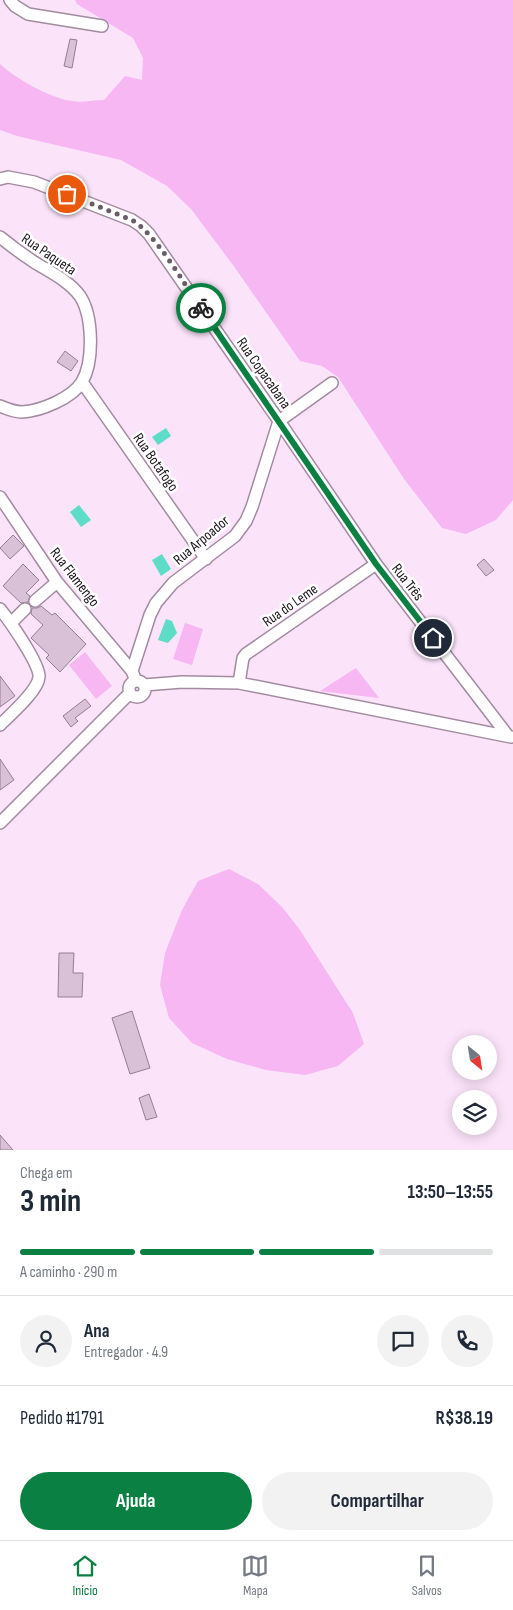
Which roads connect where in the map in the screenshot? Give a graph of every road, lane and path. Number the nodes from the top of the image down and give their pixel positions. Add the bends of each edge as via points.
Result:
1 (10, 0) edge
2 (102, 26) dead end
3 (0, 178) edge
4 (0, 237) edge
5 (82, 382) junction
6 (332, 383) dead end
7 (0, 406) edge
8 (279, 421) junction
9 (0, 497) edge
10 (206, 559) junction
11 (376, 564) junction
12 (57, 582) junction
13 (35, 600) dead end
14 (0, 609) edge
15 (25, 609) dead end
16 (11, 623) junction
17 (137, 679) junction
18 (239, 683) junction
19 (0, 725) edge
20 (511, 737) edge
21 (0, 823) edge

1 - 2 street via 28,14
3 - 8 street, Rua Copacabana via 34,182 141,226 158,245
4 - 5 street, Rua Paqueta via 64,281 80,297 91,336
5 - 7 street via 67,396 40,409 21,412
5 - 10 street, Rua Botafogo
6 - 8 street
8 - 10 street, Rua Arpoador via 246,521 235,536
8 - 11 street, Rua Copacabana
9 - 12 street, Rua Flamengo
10 - 17 street, Rua Arpoador via 173,583 156,603 150,615
11 - 18 street, Rua do Leme via 246,654
11 - 20 street, Rua Três
12 - 13 street
12 - 17 street, Rua Flamengo
14 - 16 street
15 - 16 street
16 - 19 street via 39,676 36,686
17 - 18 street
17 - 21 street, Rua Arpoador via 130,685 130,693
18 - 20 street

